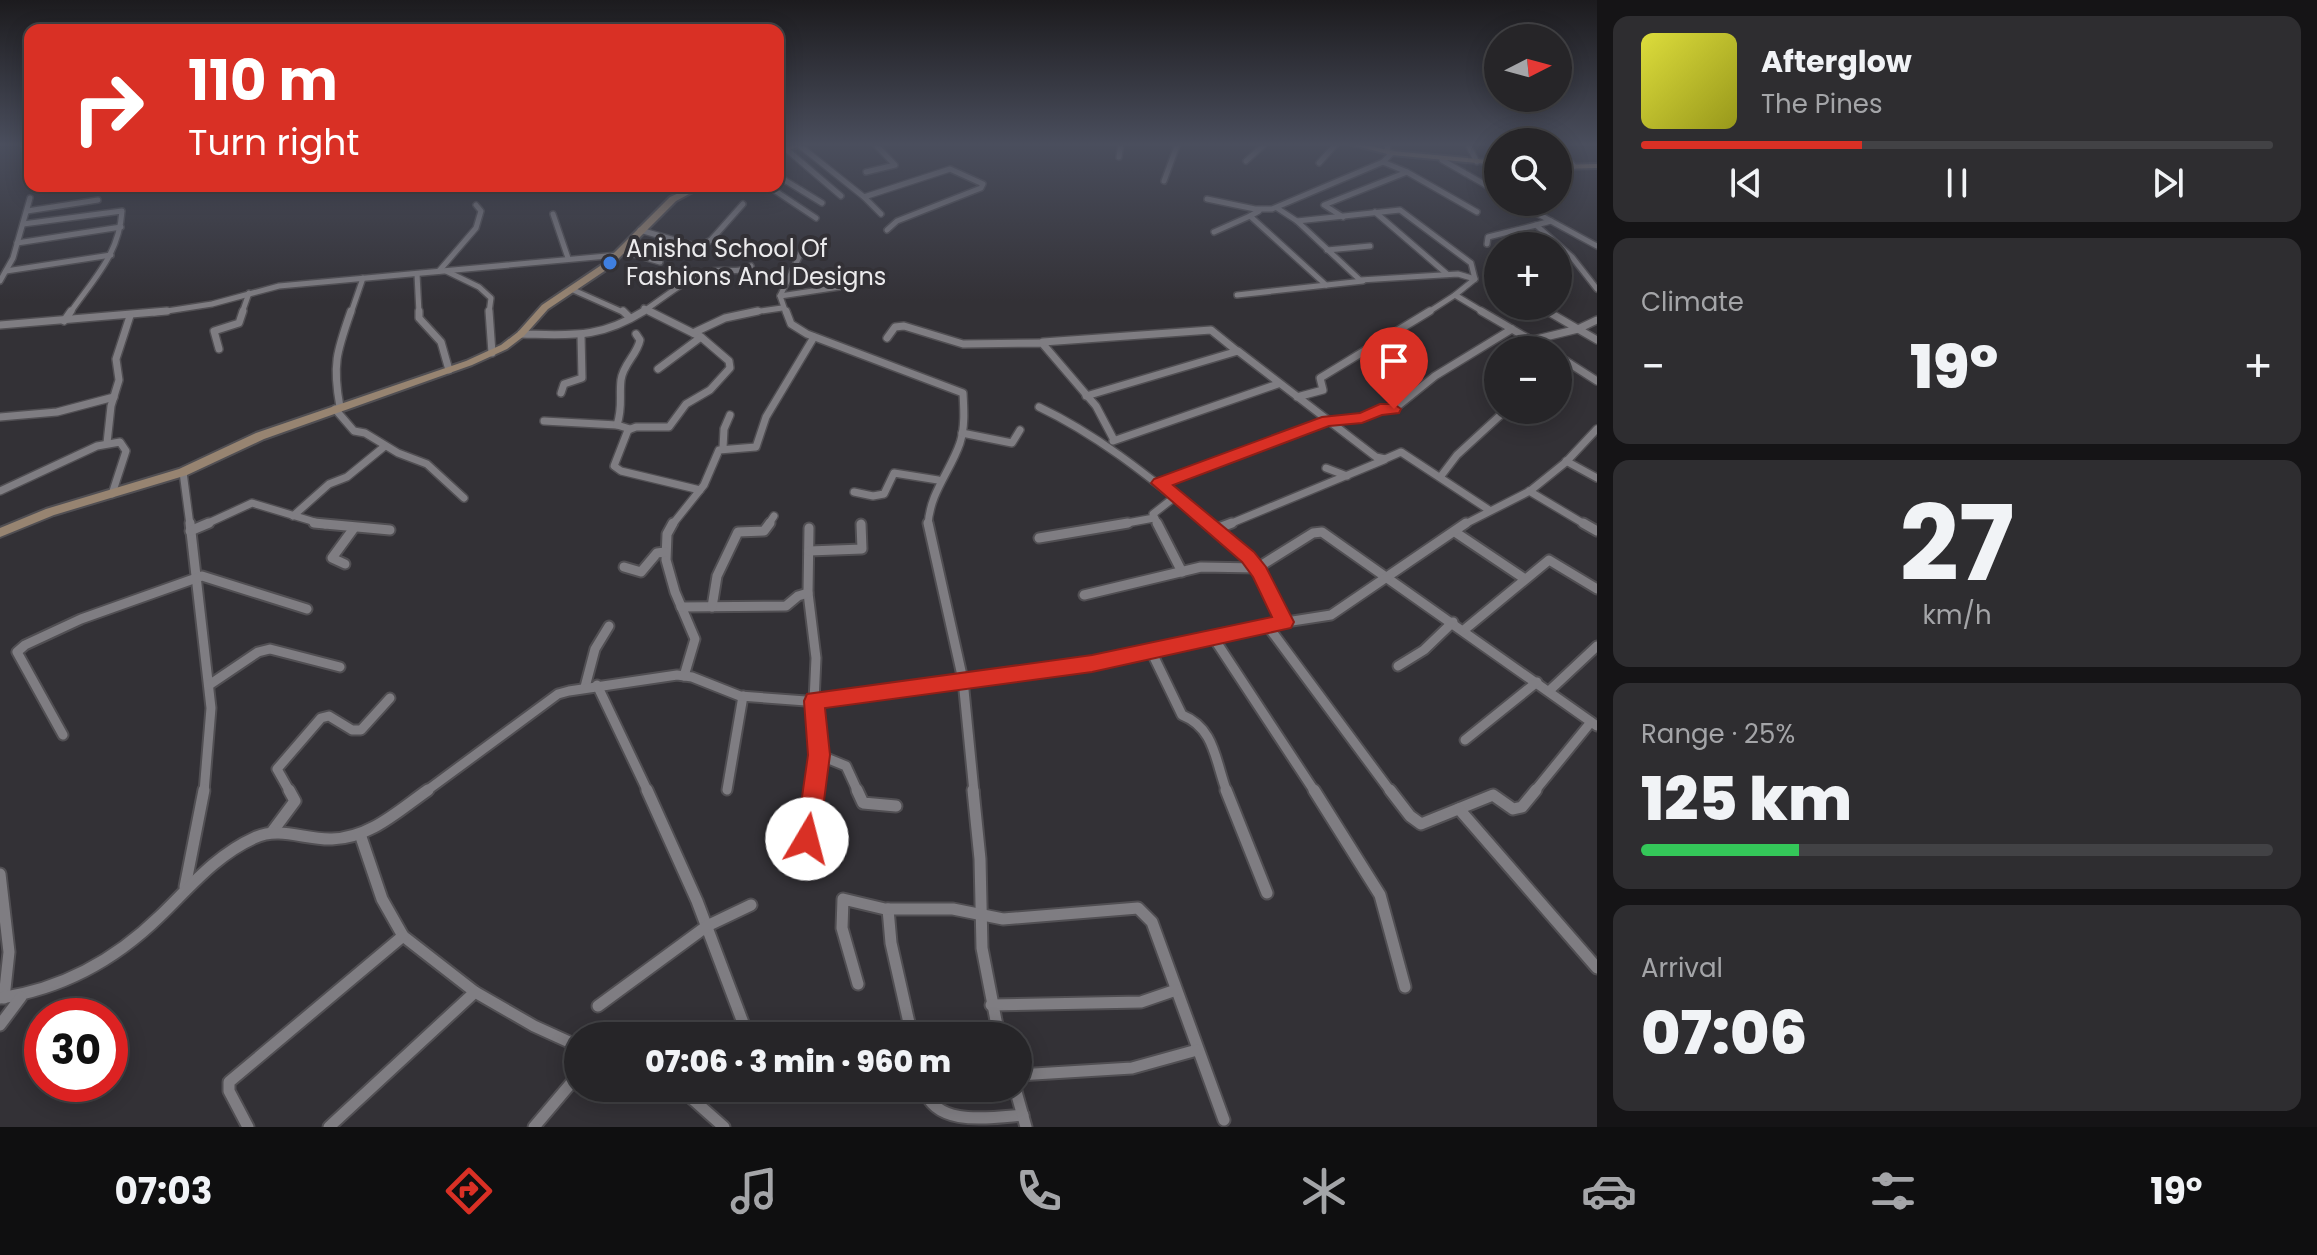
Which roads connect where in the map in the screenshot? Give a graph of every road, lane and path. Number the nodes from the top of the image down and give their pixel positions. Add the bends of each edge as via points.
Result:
1 (679, 196) edge
2 (782, 196) edge
3 (810, 196) edge
4 (868, 196) edge
5 (962, 196) edge
6 (1306, 196) edge
7 (1348, 196) edge
8 (1448, 196) edge
9 (864, 197) joint
10 (30, 198) dead end
11 (1207, 199) dead end
12 (98, 200) dead end
13 (822, 203) dead end
14 (743, 204) dead end
15 (476, 205) dead end
16 (1277, 208) junction
17 (27, 211) junction
18 (1259, 211) junction
19 (1375, 212) junction
20 (1477, 212) dead end
21 (553, 214) dead end
22 (881, 214) dead end
23 (1250, 216) junction
24 (1542, 216) edge
25 (1343, 217) junction
26 (816, 218) dead end
27 (1297, 221) junction
28 (1551, 221) junction
29 (23, 224) junction
30 (1536, 225) junction
31 (121, 227) junction
32 (640, 230) junction
33 (887, 230) dead end
34 (1214, 232) dead end
35 (1508, 232) edge
36 (17, 243) junction
37 (805, 245) dead end
38 (1370, 246) dead end
39 (1597, 246) edge
40 (1327, 250) junction
41 (620, 253) junction
42 (111, 255) junction
43 (568, 258) junction
44 (660, 262) dead end
45 (751, 266) dead end
46 (6, 271) junction
47 (442, 271) junction
48 (417, 274) junction
49 (1447, 274) junction
50 (363, 278) junction
51 (858, 278) dead end
52 (1475, 279) junction
53 (0, 281) edge
54 (1364, 281) junction
55 (1326, 285) junction
56 (571, 289) junction
57 (1597, 289) edge
58 (249, 293) junction
59 (1237, 295) dead end
60 (1455, 295) junction
61 (780, 296) junction
62 (644, 308) junction
63 (782, 308) junction
64 (130, 316) junction
65 (630, 318) junction
66 (1563, 320) edge
67 (1597, 320) edge
68 (64, 321) junction
69 (0, 325) edge
70 (1512, 329) junction
71 (1578, 329) junction
72 (521, 334) junction
73 (636, 334) dead end
74 (581, 335) junction
75 (697, 335) junction
76 (1525, 336) edge
77 (1549, 336) edge
78 (814, 337) junction
79 (887, 338) dead end
80 (1597, 340) edge
81 (1040, 343) junction
82 (219, 349) dead end
83 (1238, 351) junction
84 (492, 353) junction
85 (1572, 365) edge
86 (658, 369) dead end
87 (449, 370) junction
88 (1597, 381) edge
89 (1278, 384) junction
90 (561, 393) dead end
91 (1086, 396) junction
92 (114, 397) junction
93 (1297, 397) junction
94 (1039, 407) dead end
95 (338, 408) junction
96 (730, 415) dead end
97 (0, 417) edge
98 (544, 421) dead end
99 (1327, 421) junction
100 (1491, 424) edge
101 (617, 425) junction
102 (630, 429) junction
103 (1020, 430) dead end
104 (1597, 430) edge
105 (962, 433) junction
106 (1111, 442) junction
107 (107, 443) junction
108 (385, 446) junction
109 (723, 448) junction
110 (1385, 459) junction
111 (1566, 461) junction
112 (1326, 468) dead end
113 (183, 472) junction
114 (1348, 476) junction
115 (1441, 476) junction
116 (1597, 478) edge
117 (938, 480) junction
118 (1160, 483) junction
119 (700, 490) junction
120 (0, 491) edge
121 (1529, 491) junction
122 (854, 492) dead end
123 (112, 494) junction
124 (1176, 496) junction
125 (464, 498) dead end
126 (1489, 510) junction
127 (293, 516) junction
128 (774, 516) dead end
129 (1154, 518) junction
130 (861, 524) dead end
131 (354, 528) junction
132 (809, 528) dead end
133 (1216, 529) junction
134 (390, 530) dead end
135 (190, 531) junction
136 (1597, 531) edge
137 (1455, 532) junction
138 (0, 533) edge
139 (1039, 538) dead end
140 (809, 551) junction
141 (665, 552) junction
142 (345, 564) dead end
143 (624, 567) dead end
144 (1257, 568) junction
145 (1182, 572) junction
146 (1389, 577) junction
147 (195, 578) junction
148 (1525, 579) junction
149 (1597, 589) edge
150 (808, 593) junction
151 (1084, 595) dead end
152 (681, 607) junction
153 (712, 607) junction
154 (307, 609) dead end
155 (1284, 622) junction
156 (1453, 622) junction
157 (1267, 625) junction
158 (609, 626) dead end
159 (1464, 630) junction
160 (1213, 637) junction
161 (1597, 646) edge
162 (1151, 651) junction
163 (1398, 666) dead end
164 (340, 667) dead end
165 (684, 676) junction
166 (963, 680) junction
167 (1537, 682) junction
168 (209, 685) junction
169 (591, 686) junction
170 (1549, 691) junction
171 (743, 696) junction
172 (390, 698) dead end
173 (814, 701) junction
174 (1594, 724) edge
175 (63, 735) dead end
176 (1465, 740) dead end
177 (819, 755) junction
178 (727, 790) dead end
179 (896, 806) dead end
180 (1459, 809) junction
181 (271, 833) junction
182 (360, 834) junction
183 (807, 839) dead end
184 (0, 874) edge
185 (184, 889) junction
186 (1267, 893) dead end
187 (751, 905) dead end
188 (888, 909) junction
189 (981, 914) junction
190 (707, 926) junction
191 (403, 936) junction
192 (1597, 968) edge
193 (858, 984) dead end
194 (1405, 987) dead end
195 (1176, 990) junction
196 (475, 992) junction
197 (21, 997) junction
198 (2, 998) edge
199 (991, 1005) junction
200 (598, 1006) dead end
201 (743, 1022) edge
202 (909, 1022) edge
203 (995, 1022) edge
204 (0, 1025) edge
205 (564, 1040) edge
206 (1197, 1050) junction
207 (1032, 1074) edge
208 (564, 1092) edge
209 (695, 1102) edge
210 (928, 1102) edge
211 (1224, 1120) dead end
212 (1024, 1121) edge
213 (244, 1125) edge
214 (329, 1127) edge
215 (534, 1127) edge
216 (724, 1127) edge

1 - 32 street
2 - 26 street
3 - 13 street
4 - 9 street
5 - 33 street
6 - 16 street
7 - 25 street via 1324,205
8 - 20 street
9 - 22 street
10 - 17 street
11 - 18 street
12 - 17 street
14 - 32 street via 701,247
15 - 47 street via 481,211 476,228
16 - 18 street
16 - 27 street
17 - 29 street
18 - 23 street
19 - 25 street
19 - 49 street
19 - 52 street via 1403,211 1471,263
21 - 43 street
23 - 34 street
23 - 55 street
24 - 28 street
25 - 27 street
27 - 40 street
28 - 30 street
28 - 39 street
29 - 31 street via 119,210
29 - 36 street
30 - 35 street
30 - 57 street
31 - 36 street
31 - 42 street
32 - 41 street
36 - 46 street
37 - 61 street
38 - 40 street
40 - 54 street
41 - 43 street
41 - 44 street
41 - 56 street
42 - 46 street
42 - 68 street
43 - 47 street
45 - 62 street via 741,272 705,272
46 - 53 street
47 - 48 street
47 - 84 street via 491,298
48 - 50 street
48 - 87 street via 419,318 441,342
49 - 52 street
49 - 54 street
50 - 58 street
50 - 95 street via 336,354
51 - 61 street via 850,285
52 - 60 street
54 - 55 street
55 - 59 street
56 - 65 street via 620,308
56 - 72 street via 545,307
58 - 64 street
58 - 82 street via 239,323 214,331
60 - 70 street
60 - 93 street via 1321,377 1323,390
61 - 63 street
62 - 65 street
62 - 75 street
63 - 75 street via 748,312
63 - 78 street via 791,324
64 - 68 street
64 - 92 street via 116,359 119,380
65 - 74 street via 618,327
66 - 71 street
67 - 71 street
68 - 69 street
70 - 76 street
70 - 99 street via 1435,376 1394,409
71 - 77 street
71 - 80 street
72 - 74 street
72 - 84 street
73 - 101 street via 638,350 621,380 623,404
74 - 90 street via 582,378 564,384
75 - 86 street
75 - 102 street via 729,361 727,372 686,404 669,427
78 - 105 street via 960,390
78 - 109 street via 766,417 756,447
79 - 81 street via 895,327 904,326 963,344
81 - 83 street via 1211,330
81 - 91 street
83 - 89 street
83 - 91 street
84 - 87 street
85 - 88 street
87 - 95 street
89 - 93 street
89 - 106 street
91 - 106 street via 1096,406
92 - 97 street via 57,412
92 - 107 street
93 - 99 street
94 - 106 street
95 - 108 street via 354,431
95 - 113 street
96 - 109 street
98 - 101 street
99 - 110 street
99 - 118 street
100 - 115 street
101 - 102 street
102 - 119 street via 613,462 616,469
103 - 105 street via 1012,443
104 - 111 street
105 - 117 street
106 - 118 street
107 - 120 street
107 - 123 street via 120,442 126,451
108 - 125 street via 427,464
108 - 127 street
109 - 119 street
110 - 114 street
110 - 115 street via 1401,452
111 - 116 street
111 - 121 street
112 - 114 street
113 - 123 street
113 - 135 street
114 - 133 street
115 - 126 street
117 - 122 street via 894,473 884,494
117 - 166 street via 928,526
118 - 124 street
119 - 141 street via 671,525
121 - 126 street
121 - 136 street
123 - 138 street
124 - 129 street via 1154,512
124 - 133 street
126 - 137 street
127 - 131 street
127 - 135 street via 250,504
128 - 153 street via 764,531 738,532 717,576
129 - 139 street
129 - 145 street
130 - 140 street via 862,549
131 - 134 street
131 - 142 street via 332,558
132 - 140 street
133 - 144 street
135 - 147 street
137 - 146 street
137 - 148 street
140 - 150 street
141 - 143 street via 657,553 641,572
141 - 152 street
144 - 145 street
144 - 146 street via 1322,532
144 - 155 street
145 - 151 street
146 - 155 street via 1337,613
146 - 156 street
147 - 154 street via 204,575
147 - 168 street
147 - 175 street via 81,619 18,650
148 - 149 street via 1552,561
148 - 159 street
150 - 153 street via 786,606
150 - 173 street via 816,658
152 - 153 street
152 - 165 street via 695,643
155 - 157 street
156 - 159 street
156 - 163 street
157 - 160 street
157 - 180 street via 1414,821 1424,825
158 - 169 street via 595,649
159 - 167 street
160 - 162 street
160 - 194 street via 1382,899
161 - 170 street
162 - 166 street
162 - 186 street via 1182,715 1207,731
164 - 168 street via 270,649
165 - 169 street
165 - 171 street
166 - 173 street
166 - 189 street
167 - 170 street
167 - 176 street
168 - 185 street via 205,785
169 - 182 street via 548,699 389,819
169 - 190 street via 617,722
170 - 174 street
171 - 173 street
171 - 178 street
172 - 181 street via 361,730 329,716 321,718 286,756 277,769 295,801
173 - 177 street
174 - 180 street via 1522,807 1513,809 1493,795
177 - 179 street via 850,769 863,803
177 - 183 street
180 - 192 street
181 - 182 street via 329,839
181 - 185 street via 240,845
182 - 191 street via 382,899
184 - 198 street via 9,952
185 - 197 street via 105,961
187 - 190 street
188 - 189 street
188 - 193 street via 840,900 847,952
188 - 202 street
189 - 195 street via 1003,919 1138,908 1152,922
189 - 199 street
190 - 200 street
190 - 201 street
191 - 196 street
191 - 213 street via 233,1077 229,1091
195 - 199 street via 1141,1002
195 - 206 street
196 - 205 street
196 - 214 street
197 - 198 street
197 - 204 street
199 - 203 street
206 - 207 street via 1118,1070
206 - 211 street
208 - 215 street
209 - 216 street
210 - 212 street via 940,1115

